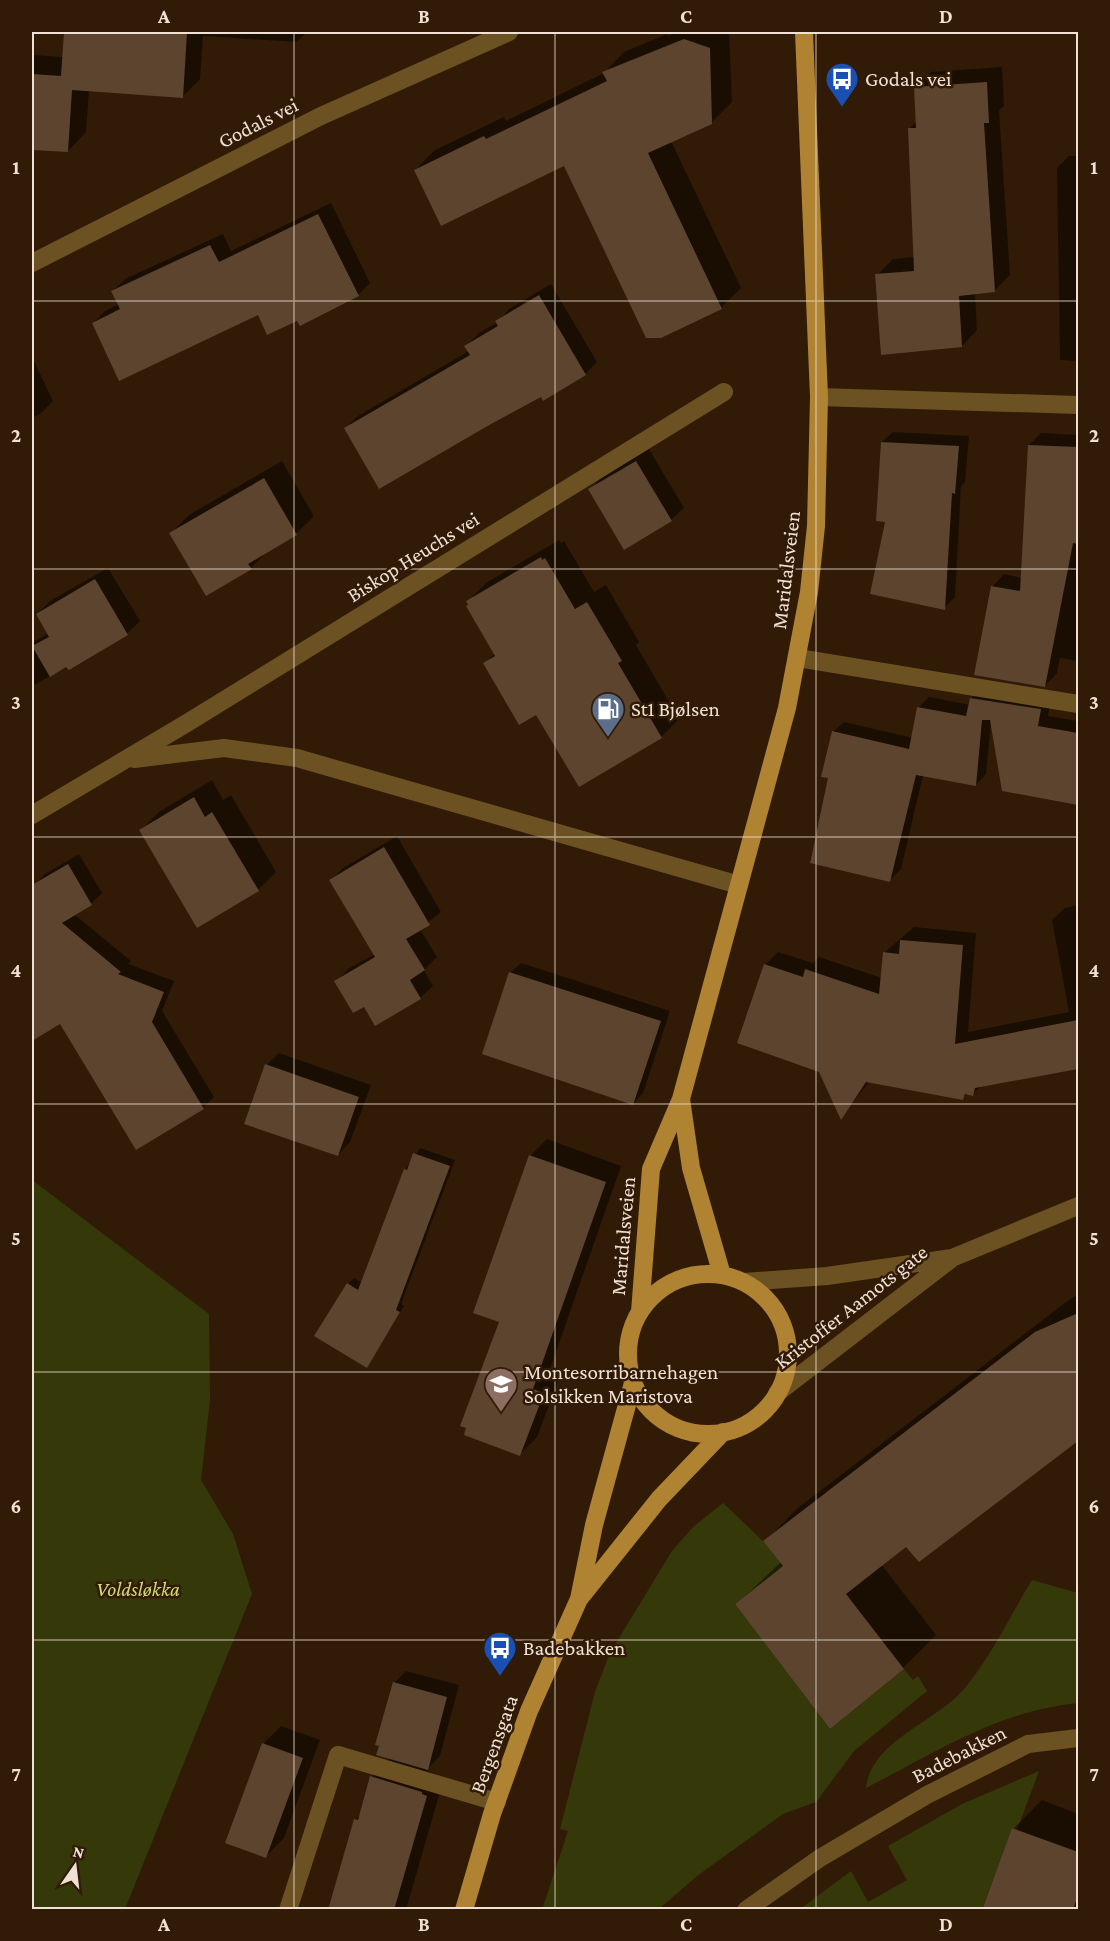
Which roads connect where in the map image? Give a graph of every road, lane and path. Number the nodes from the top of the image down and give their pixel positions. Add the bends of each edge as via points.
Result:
1 (509, 32) edge
2 (804, 32) edge
3 (32, 263) edge
4 (724, 392) dead end
5 (819, 397) junction
6 (1078, 405) edge
7 (798, 658) junction
8 (1078, 704) edge
9 (126, 760) junction
10 (32, 815) edge
11 (739, 885) junction
12 (681, 1099) junction
13 (1078, 1206) edge
14 (952, 1258) junction
15 (722, 1275) junction
16 (744, 1282) junction
17 (640, 1312) junction
18 (633, 1383) junction
19 (777, 1393) junction
20 (723, 1432) junction
21 (579, 1599) junction
22 (1078, 1737) edge
23 (497, 1802) junction
24 (288, 1910) edge
25 (464, 1910) edge
26 (746, 1910) edge

1 - 3 street, Godals vei via 321,116
2 - 5 main road, Maridalsveien
4 - 9 street, Biskop Heuchs vei
5 - 6 street
5 - 7 main road, Maridalsveien via 816,526
7 - 8 street
7 - 11 main road, Maridalsveien
9 - 10 street, Biskop Heuchs vei
9 - 11 street, Biskop Heuchs vei via 224,748 297,758
11 - 12 main road, Maridalsveien
12 - 15 main road, Maridalsveien via 691,1168
12 - 17 main road, Maridalsveien via 651,1169
13 - 14 street, Kristoffer Aamots gate
14 - 16 street, Kristoffer Aamots gate via 828,1276
14 - 19 street, Kristoffer Aamots gate
15 - 16 main road
15 - 17 main road via 698,1274 675,1280 655,1293
16 - 19 main road via 769,1303 784,1330 788,1352
17 - 18 main road via 628,1346
18 - 20 main road via 654,1413 669,1423 686,1431
18 - 21 main road, Bergensgata via 594,1525
19 - 20 main road via 763,1411 745,1424
20 - 21 main road, Bergensgata via 659,1499
21 - 23 main road, Bergensgata via 538,1689
22 - 26 street, Badebakken via 1028,1744 927,1795 820,1858
23 - 24 street via 338,1755
23 - 25 main road, Bergensgata

